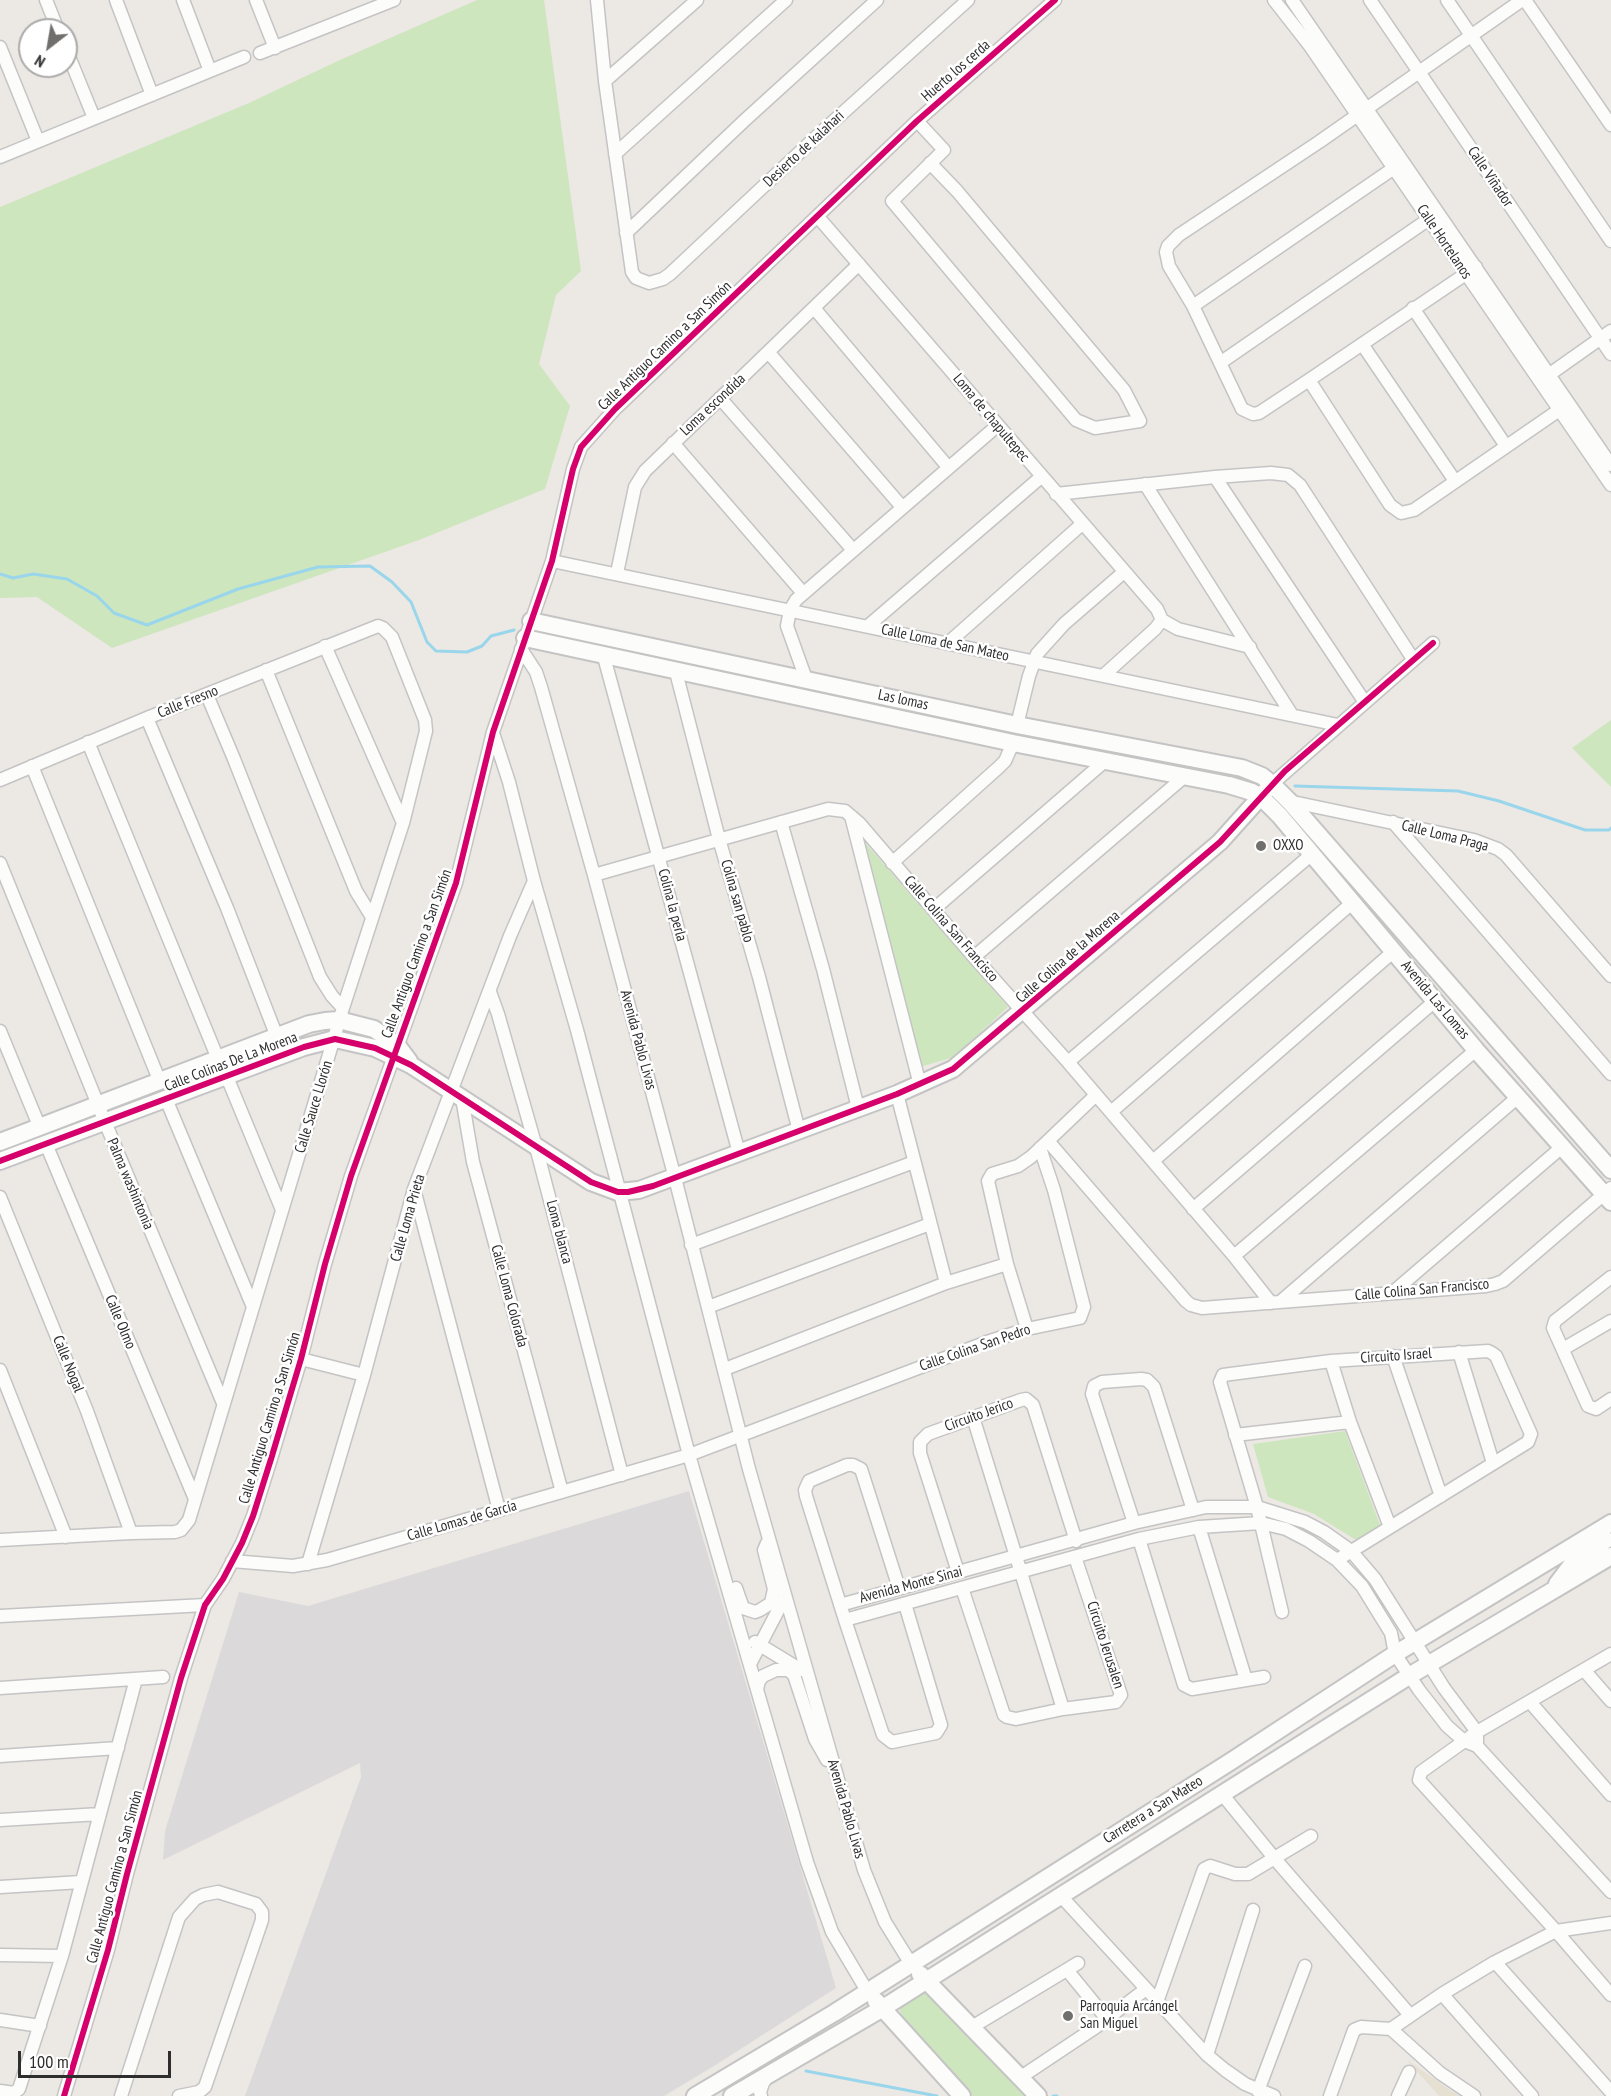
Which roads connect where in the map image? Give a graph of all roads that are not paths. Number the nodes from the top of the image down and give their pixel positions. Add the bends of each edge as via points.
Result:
1 (46, 0) edge
2 (116, 0) edge
3 (183, 0) edge
4 (256, 0) edge
5 (394, 0) edge
6 (597, 0) edge
7 (697, 0) edge
8 (786, 0) edge
9 (877, 0) edge
10 (968, 0) edge
11 (1055, 0) edge
12 (1274, 0) edge
13 (1292, 0) edge
14 (1370, 0) edge
15 (1447, 0) edge
16 (1523, 0) edge
17 (53, 18) edge
18 (1471, 35) junction
19 (0, 47) edge
20 (275, 48) junction
21 (260, 53) dead end
22 (244, 57) dead end
23 (210, 71) junction
24 (1419, 71) junction
25 (78, 78) edge
26 (605, 81) junction
27 (152, 95) junction
28 (1363, 112) junction
29 (94, 118) junction
30 (917, 121) junction
31 (1611, 125) edge
32 (38, 141) junction
33 (615, 153) junction
34 (0, 156) edge
35 (875, 161) joint
36 (930, 163) junction
37 (1394, 168) junction
38 (818, 217) junction
39 (1429, 219) junction
40 (626, 233) junction
41 (1611, 241) edge
42 (859, 264) junction
43 (1471, 270) junction
44 (1193, 306) junction
45 (814, 308) junction
46 (1413, 308) junction
47 (1611, 331) edge
48 (1600, 338) junction
49 (1362, 344) junction
50 (769, 353) junction
51 (1611, 354) edge
52 (1221, 363) junction
53 (1550, 374) junction
54 (1309, 380) junction
55 (720, 398) junction
56 (1565, 407) junction
57 (997, 426) junction
58 (673, 443) junction
59 (1506, 446) junction
60 (1611, 465) edge
61 (948, 467) junction
62 (1041, 477) junction
63 (1215, 477) junction
64 (1455, 481) junction
65 (1145, 484) junction
66 (1611, 485) edge
67 (1056, 494) junction
68 (902, 507) junction
69 (1082, 524) junction
70 (853, 550) junction
71 (552, 561) junction
72 (1124, 572) junction
73 (617, 573) junction
74 (803, 593) junction
75 (790, 610) junction
76 (1162, 620) junction
77 (531, 621) junction
78 (378, 626) joint
79 (868, 626) junction
80 (948, 643) junction
81 (1432, 643) dead end
82 (523, 644) junction
83 (325, 646) junction
84 (1250, 647) junction
85 (604, 657) junction
86 (1413, 659) junction
87 (1033, 662) junction
88 (266, 670) junction
89 (676, 672) junction
90 (1104, 675) junction
91 (806, 679) junction
92 (207, 694) junction
93 (1364, 701) junction
94 (1292, 715) junction
95 (147, 718) junction
96 (1017, 724) junction
97 (1338, 725) junction
98 (493, 732) junction
99 (88, 742) junction
100 (1013, 743) junction
101 (1105, 761) junction
102 (33, 766) junction
103 (1184, 777) junction
104 (0, 780) edge
105 (1272, 784) junction
106 (1261, 797) junction
107 (1290, 802) junction
108 (851, 815) junction
109 (781, 822) junction
110 (1392, 822) junction
111 (404, 823) junction
112 (719, 839) junction
113 (1312, 854) junction
114 (659, 856) junction
115 (0, 863) edge
116 (892, 863) junction
117 (594, 875) junction
118 (534, 881) junction
119 (1352, 903) junction
120 (934, 909) junction
121 (372, 917) junction
122 (1394, 951) junction
123 (974, 957) junction
124 (1611, 976) edge
125 (490, 992) junction
126 (1435, 1001) junction
127 (1023, 1011) junction
128 (341, 1014) junction
129 (0, 1031) edge
130 (277, 1036) junction
131 (335, 1039) junction
132 (396, 1050) junction
133 (1476, 1050) junction
134 (218, 1059) junction
135 (1068, 1062) junction
136 (1611, 1074) edge
137 (227, 1077) junction
138 (160, 1082) junction
139 (920, 1085) junction
140 (456, 1094) junction
141 (897, 1094) junction
142 (1096, 1095) junction
143 (1518, 1097) junction
144 (166, 1099) junction
145 (99, 1106) junction
146 (858, 1108) junction
147 (1111, 1112) junction
148 (105, 1122) junction
149 (40, 1128) junction
150 (800, 1131) junction
151 (0, 1142) edge
152 (46, 1144) junction
153 (1044, 1144) junction
154 (536, 1147) junction
155 (1562, 1147) junction
156 (739, 1154) junction
157 (0, 1161) edge
158 (1153, 1161) junction
159 (914, 1162) junction
160 (1611, 1170) edge
161 (675, 1178) junction
162 (414, 1189) junction
163 (618, 1192) junction
164 (1609, 1195) edge
165 (0, 1197) edge
166 (1193, 1209) junction
167 (282, 1210) junction
168 (930, 1224) junction
169 (691, 1245) junction
170 (1234, 1256) junction
171 (1007, 1264) junction
172 (1611, 1277) edge
173 (946, 1283) junction
174 (1392, 1293) junction
175 (1275, 1302) junction
176 (253, 1307) junction
177 (708, 1307) junction
178 (1611, 1322) edge
179 (1028, 1329) junction
180 (1563, 1349) junction
181 (1459, 1352) junction
182 (1393, 1356) junction
183 (301, 1359) junction
184 (1331, 1361) junction
185 (724, 1369) junction
186 (0, 1370) edge
187 (364, 1375) junction
188 (1611, 1399) edge
189 (223, 1403) junction
190 (973, 1417) junction
191 (1350, 1422) junction
192 (1235, 1434) junction
193 (740, 1437) junction
194 (688, 1455) junction
195 (1493, 1463) junction
196 (622, 1475) junction
197 (562, 1492) junction
198 (1441, 1496) junction
199 (195, 1498) junction
200 (1257, 1507) junction
201 (499, 1510) junction
202 (1193, 1510) junction
203 (1134, 1523) junction
204 (1261, 1523) junction
205 (1611, 1524) edge
206 (1199, 1527) junction
207 (1390, 1527) junction
208 (131, 1533) junction
209 (66, 1536) junction
210 (1611, 1537) edge
211 (769, 1539) junction
212 (1139, 1539) junction
213 (0, 1540) edge
214 (1076, 1541) junction
215 (1351, 1551) junction
216 (1611, 1556) edge
217 (1016, 1557) junction
218 (1076, 1557) junction
219 (1337, 1560) junction
220 (232, 1561) junction
221 (308, 1564) junction
222 (721, 1567) junction
223 (958, 1572) junction
224 (1022, 1573) junction
225 (899, 1588) junction
226 (962, 1588) junction
227 (1551, 1592) junction
228 (786, 1597) junction
229 (905, 1604) junction
230 (205, 1605) junction
231 (840, 1605) junction
232 (1282, 1612) dead end
233 (0, 1616) edge
234 (845, 1620) junction
235 (742, 1637) junction
236 (1415, 1643) junction
237 (761, 1645) junction
238 (1395, 1654) junction
239 (1611, 1654) edge
240 (750, 1664) junction
241 (1430, 1664) junction
242 (1584, 1670) junction
243 (807, 1674) junction
244 (1409, 1676) junction
245 (163, 1677) dead end
246 (1264, 1677) dead end
247 (136, 1678) junction
248 (1246, 1680) junction
249 (0, 1688) edge
250 (757, 1689) junction
251 (1611, 1701) edge
252 (1530, 1702) junction
253 (1063, 1709) junction
254 (1477, 1732) junction
255 (1464, 1741) junction
256 (1477, 1746) junction
257 (118, 1748) junction
258 (0, 1756) edge
259 (1233, 1760) junction
260 (837, 1777) junction
261 (1222, 1794) junction
262 (1611, 1795) edge
263 (100, 1814) junction
264 (0, 1820) edge
265 (1311, 1836) dead end
266 (1275, 1859) junction
267 (1072, 1861) junction
268 (81, 1882) junction
269 (0, 1887) edge
270 (1611, 1892) edge
271 (1060, 1895) junction
272 (1253, 1910) dead end
273 (1611, 1923) edge
274 (1556, 1931) junction
275 (0, 1954) edge
276 (63, 1956) junction
277 (1495, 1962) junction
278 (911, 1964) junction
279 (1305, 1966) dead end
280 (926, 1980) junction
281 (1146, 1989) junction
282 (867, 1991) junction
283 (1442, 1994) junction
284 (1611, 1995) edge
285 (1157, 2002) junction
286 (883, 2008) junction
287 (1410, 2015) junction
288 (1107, 2019) junction
289 (0, 2020) edge
290 (40, 2026) junction
291 (972, 2027) junction
292 (1391, 2029) junction
293 (1207, 2055) junction
294 (1408, 2072) dead end
295 (770, 2074) junction
296 (1021, 2077) junction
297 (0, 2091) edge
298 (1258, 2091) junction
299 (1611, 2092) edge
300 (64, 2096) edge
301 (121, 2096) edge
302 (179, 2096) edge
303 (695, 2096) edge
304 (732, 2096) edge
305 (761, 2096) edge
306 (962, 2096) edge
307 (1038, 2096) edge
308 (1274, 2096) edge
309 (1330, 2096) edge
310 (1398, 2096) edge
311 (1473, 2096) edge
312 (1532, 2096) edge

1 - 17 street
2 - 27 street
3 - 23 street
4 - 20 street
5 - 20 street
6 - 26 street
7 - 26 street
8 - 33 street
9 - 40 street
10 - 40 street, Desierto de kalahari via 670,274 655,282 636,278
11 - 30 street, Huerto los cerda
12 - 28 street, Calle Hortelanos
13 - 28 street, Calle Hortelanos
14 - 24 street, Calle Viñador
15 - 18 street
16 - 18 street
16 - 31 street
18 - 24 street
18 - 41 street
19 - 32 street
20 - 21 street
22 - 23 street
23 - 27 street
24 - 28 street
24 - 48 street, Calle Viñador
25 - 29 street
26 - 33 street
27 - 29 street
28 - 37 street, Calle Hortelanos
28 - 43 street, Calle Hortelanos
28 - 44 street via 1168,246 1169,266
29 - 32 street
30 - 35 street, Huerto los cerda
30 - 36 street via 944,150
32 - 34 street
33 - 40 street
35 - 38 street, Calle Antiguo Camino a San Simón
36 - 36 street via 892,201 1076,420 1095,428 1140,421 1124,390
37 - 39 street, Calle Hortelanos
37 - 44 street
38 - 42 street, Loma de chapultepec
38 - 71 street, Calle Antiguo Camino a San Simón via 615,409 580,447
39 - 43 street, Calle Hortelanos
39 - 52 street
42 - 45 street, Loma escondida
42 - 57 street, Loma de chapultepec
43 - 46 street
43 - 53 street, Calle Hortelanos
43 - 56 street, Calle Hortelanos
44 - 52 street
45 - 50 street, Loma escondida
45 - 61 street
46 - 49 street
46 - 59 street
47 - 48 street
48 - 51 street, Calle Viñador
48 - 53 street
49 - 54 street
49 - 64 street
50 - 55 street, Loma escondida
50 - 68 street
52 - 54 street via 1247,413 1259,412
53 - 56 street, Calle Hortelanos
54 - 64 street via 1390,505 1401,513 1414,510
55 - 58 street, Loma escondida
55 - 70 street
56 - 59 street
56 - 60 street, Calle Hortelanos
56 - 66 street, Calle Hortelanos
57 - 61 street
57 - 62 street, Loma de chapultepec
58 - 73 street, Loma escondida via 635,487
58 - 74 street
59 - 64 street
61 - 68 street
62 - 67 street, Loma de chapultepec
62 - 79 street
63 - 65 street
63 - 86 street via 1271,472 1295,480
63 - 93 street
65 - 67 street
65 - 84 street
67 - 69 street, Loma de chapultepec
68 - 70 street
69 - 72 street, Loma de chapultepec
69 - 80 street
70 - 74 street
71 - 73 street, Calle Loma de San Mateo
71 - 77 street, Calle Antiguo Camino a San Simón
72 - 76 street, Loma de chapultepec
72 - 87 street via 1051,636
73 - 75 street, Calle Loma de San Mateo
74 - 75 street
75 - 79 street, Calle Loma de San Mateo
75 - 91 street via 788,626
76 - 84 street via 1178,629
76 - 90 street
77 - 82 street, Calle Antiguo Camino a San Simón
77 - 91 street, Las lomas
78 - 83 street, Calle Fresno
78 - 111 street, Calle Sauce Llorón via 392,637 425,720 426,731
79 - 80 street, Calle Loma de San Mateo
80 - 87 street, Calle Loma de San Mateo
81 - 86 street, Calle Colina de la Morena
82 - 85 street, Las lomas
82 - 98 street, Calle Antiguo Camino a San Simón
82 - 117 street, Avenida Pablo Livas via 541,687
83 - 88 street, Calle Fresno
83 - 111 street
84 - 94 street
85 - 89 street, Las lomas
85 - 114 street, Colina la perla
86 - 93 street, Calle Colina de la Morena
87 - 90 street, Calle Loma de San Mateo
87 - 96 street
88 - 92 street, Calle Fresno
88 - 121 street via 356,891
89 - 100 street, Las lomas
89 - 112 street, Colina san pablo
90 - 94 street, Calle Loma de San Mateo
91 - 96 street, Las lomas
92 - 95 street, Calle Fresno
92 - 128 street via 320,977
93 - 97 street, Calle Colina de la Morena
94 - 97 street, Calle Loma de San Mateo
95 - 99 street, Calle Fresno
95 - 130 street
96 - 105 street, Las lomas via 1242,768
97 - 105 street, Calle Colina de la Morena
98 - 118 street
98 - 132 street, Calle Antiguo Camino a San Simón via 456,883
99 - 102 street, Calle Fresno
99 - 134 street
100 - 101 street, Las lomas
100 - 116 street via 999,767
101 - 103 street, Las lomas
101 - 120 street
102 - 104 street, Calle Fresno
102 - 138 street
103 - 106 street, Las lomas via 1242,788
103 - 123 street
105 - 106 street, Calle Colina de la Morena
105 - 107 street, Avenida Las Lomas
106 - 107 street, Calle Loma Praga
106 - 113 street, Avenida Las Lomas
106 - 127 street, Calle Colina de la Morena via 1220,842
107 - 110 street, Calle Loma Praga
107 - 160 street, Avenida Las Lomas
108 - 109 street via 837,809
108 - 116 street, Calle Colina San Francisco
108 - 139 street
109 - 112 street
109 - 146 street
110 - 124 street, Calle Loma Praga via 1498,849
110 - 136 street
111 - 121 street, Calle Sauce Llorón
112 - 114 street
112 - 150 street, Colina san pablo
113 - 119 street, Avenida Las Lomas
113 - 135 street
114 - 117 street
114 - 156 street, Colina la perla
115 - 145 street, Palma washintonia
116 - 120 street, Calle Colina San Francisco
117 - 161 street, Avenida Pablo Livas
118 - 125 street, Calle Loma Prieta
118 - 163 street
119 - 122 street, Avenida Las Lomas
119 - 147 street
120 - 123 street, Calle Colina San Francisco
121 - 128 street, Calle Sauce Llorón
122 - 126 street, Avenida Las Lomas
122 - 158 street
123 - 127 street, Calle Colina San Francisco
125 - 140 street, Calle Loma Prieta
125 - 154 street, Loma blanca
126 - 133 street, Avenida Las Lomas
126 - 166 street
127 - 135 street, Calle Colina San Francisco
127 - 139 street, Calle Colina de la Morena via 953,1070
128 - 130 street, Calle Colinas De La Morena
128 - 131 street, Calle Sauce Llorón
128 - 132 street, Calle Colinas De La Morena via 374,1029
129 - 149 street
130 - 134 street, Calle Colinas De La Morena
131 - 132 street, Calle Colinas De La Morena
131 - 137 street, Calle Colinas De La Morena
131 - 167 street, Calle Sauce Llorón
132 - 140 street, Calle Colinas De La Morena via 411,1065
132 - 183 street, Calle Antiguo Camino a San Simón via 351,1176
133 - 143 street, Avenida Las Lomas
133 - 170 street
134 - 138 street, Calle Colinas De La Morena
135 - 142 street, Calle Colina San Francisco
137 - 144 street, Calle Colinas De La Morena
137 - 167 street
138 - 145 street, Calle Colinas De La Morena
139 - 141 street, Calle Colina de la Morena
140 - 154 street, Calle Colinas De La Morena
140 - 162 street, Calle Loma Prieta
140 - 197 street, Calle Loma Colorada
141 - 146 street, Calle Colina de la Morena
141 - 159 street
142 - 147 street, Calle Colina San Francisco
142 - 153 street
143 - 155 street, Avenida Las Lomas
143 - 175 street
144 - 148 street, Calle Colinas De La Morena
144 - 176 street
145 - 148 street, Palma washintonia
145 - 149 street, Calle Colinas De La Morena
146 - 150 street, Calle Colina de la Morena
147 - 158 street, Calle Colina San Francisco
148 - 152 street, Calle Colinas De La Morena
148 - 189 street, Palma washintonia
149 - 151 street, Calle Colinas De La Morena
150 - 156 street, Calle Colina de la Morena
152 - 157 street, Calle Colinas De La Morena
152 - 199 street, Calle Olmo
153 - 171 street via 1024,1163 988,1178
153 - 175 street, Calle Colina San Francisco via 1186,1301 1195,1307
153 - 179 street, Calle Colina San Pedro via 1084,1307 1083,1315 1075,1320
154 - 163 street, Calle Colinas De La Morena via 591,1182
154 - 196 street, Loma blanca
155 - 164 street, Avenida Las Lomas
155 - 174 street
156 - 161 street, Calle Colina de la Morena
158 - 166 street, Calle Colina San Francisco
159 - 168 street
159 - 169 street
161 - 163 street, Calle Colina de la Morena via 639,1190
161 - 169 street, Avenida Pablo Livas
162 - 187 street, Calle Loma Prieta
162 - 201 street
163 - 194 street
164 - 174 street, Calle Colina San Francisco via 1503,1281 1486,1286
165 - 208 street, Calle Nogal via 87,1411
166 - 170 street, Calle Colina San Francisco
167 - 176 street, Calle Sauce Llorón
168 - 173 street
168 - 177 street
169 - 177 street, Avenida Pablo Livas
170 - 175 street, Calle Colina San Francisco
171 - 173 street
171 - 179 street
172 - 180 street via 1555,1321 1553,1328
173 - 185 street
174 - 175 street, Calle Colina San Francisco
176 - 189 street, Calle Sauce Llorón
177 - 185 street, Avenida Pablo Livas
178 - 180 street
179 - 193 street, Calle Colina San Pedro
180 - 188 street via 1588,1406 1596,1408
181 - 182 street, Circuito Israel
181 - 195 street
181 - 195 street, Circuito Israel via 1488,1350 1496,1356 1531,1434 1528,1442
182 - 184 street, Circuito Israel
182 - 198 street
183 - 187 street
183 - 220 street, Calle Antiguo Camino a San Simón via 253,1516
184 - 191 street
184 - 192 street, Circuito Israel via 1223,1375 1220,1382
185 - 193 street, Avenida Pablo Livas
186 - 209 street
187 - 221 street, Calle Loma Prieta
189 - 199 street, Calle Sauce Llorón
190 - 214 street, Circuito Jerico via 1021,1400 1030,1401
190 - 217 street
190 - 223 street, Circuito Jerico via 928,1434 919,1447
191 - 192 street
191 - 207 street
192 - 200 street, Circuito Israel
193 - 194 street, Calle Colina San Pedro
193 - 211 street, Avenida Pablo Livas
194 - 196 street, Calle Lomas de García
194 - 222 street
195 - 198 street, Circuito Israel
196 - 197 street, Calle Lomas de García
197 - 201 street, Calle Lomas de García
198 - 207 street, Circuito Israel
199 - 208 street, Calle Sauce Llorón via 189,1520 175,1532
200 - 202 street, Avenida Monte Sinai
200 - 204 street, Circuito Israel
200 - 215 street, Avenida Monte Sinai via 1305,1522
201 - 221 street, Calle Lomas de García
202 - 203 street, Avenida Monte Sinai
202 - 203 street via 1154,1387 1141,1379 1102,1382 1094,1386 1092,1394
203 - 214 street, Avenida Monte Sinai
204 - 206 street, Avenida Monte Sinai
204 - 219 street, Avenida Monte Sinai via 1286,1529
204 - 232 street, Circuito Israel
205 - 236 street, Carretera a San Mateo
206 - 212 street, Avenida Monte Sinai
206 - 248 street
207 - 215 street, Circuito Israel
208 - 209 street
209 - 213 street
210 - 227 street via 1572,1564
211 - 222 street via 764,1550 774,1589 771,1603 765,1608 754,1612 743,1608 731,1571
211 - 228 street, Avenida Pablo Livas
212 - 218 street, Avenida Monte Sinai
212 - 248 street via 1184,1685 1192,1689
214 - 217 street, Avenida Monte Sinai
215 - 219 street, Circuito Israel
215 - 236 street, Avenida Monte Sinai via 1375,1579
216 - 227 street, Carretera a San Mateo
217 - 223 street, Avenida Monte Sinai
217 - 224 street
218 - 224 street, Avenida Monte Sinai
218 - 253 street, Circuito Jerusalen via 1121,1695 1116,1702
219 - 238 street, Avenida Monte Sinai via 1362,1586 1391,1633
220 - 221 street, Calle Lomas de García via 278,1566
220 - 230 street, Calle Antiguo Camino a San Simón
222 - 235 street
223 - 225 street, Avenida Monte Sinai
224 - 226 street, Avenida Monte Sinai
224 - 253 street
225 - 231 street, Avenida Monte Sinai
225 - 231 street via 864,1475 857,1466 847,1465 813,1478 805,1490
226 - 229 street, Avenida Monte Sinai
226 - 253 street, Circuito Jerusalen via 1004,1715 1016,1719
227 - 241 street, Carretera a San Mateo
228 - 237 street
228 - 243 street, Avenida Pablo Livas
229 - 234 street, Avenida Monte Sinai
229 - 234 street via 940,1725 936,1733 892,1742 885,1738
230 - 233 street
230 - 300 street, Calle Antiguo Camino a San Simón
231 - 234 street, Avenida Monte Sinai
235 - 237 street
235 - 240 street
236 - 238 street, Carretera a San Mateo
236 - 241 street, Avenida Monte Sinai
237 - 240 street
237 - 243 street
238 - 244 street, Avenida Monte Sinai
238 - 259 street, Carretera a San Mateo
239 - 242 street
240 - 250 street
241 - 244 street, Carretera a San Mateo
241 - 254 street, Avenida Monte Sinai
242 - 251 street
242 - 252 street
243 - 260 street, Avenida Pablo Livas
244 - 255 street, Avenida Monte Sinai
244 - 261 street, Carretera a San Mateo
245 - 247 street
246 - 248 street
247 - 249 street
247 - 257 street
250 - 260 street via 763,1676 776,1670 788,1670 794,1676 815,1739
250 - 282 street via 807,1862 832,1932
252 - 254 street
252 - 262 street
254 - 255 street
254 - 256 street
255 - 256 street
255 - 274 street via 1421,1772 1419,1780
256 - 270 street
257 - 258 street
257 - 263 street
259 - 261 street via 1232,1773 1217,1784
259 - 267 street, Carretera a San Mateo
260 - 278 street, Avenida Pablo Livas via 864,1870 885,1922
261 - 266 street
261 - 271 street, Carretera a San Mateo
263 - 264 street
263 - 268 street
265 - 266 street
266 - 285 street via 1241,1875 1210,1866 1204,1869
266 - 287 street
267 - 271 street via 1067,1876 1054,1886 1055,1893
267 - 278 street, Carretera a San Mateo
268 - 269 street
268 - 276 street
271 - 280 street, Carretera a San Mateo
271 - 281 street
272 - 293 street
273 - 274 street
274 - 277 street
274 - 284 street
275 - 276 street
276 - 290 street
277 - 283 street
277 - 299 street
278 - 280 street, Avenida Pablo Livas
278 - 282 street, Carretera a San Mateo
279 - 298 street
280 - 286 street, Carretera a San Mateo
280 - 291 street, Avenida Pablo Livas
281 - 285 street
281 - 288 street
282 - 286 street
282 - 303 street, Carretera a San Mateo
283 - 287 street
283 - 312 street
285 - 293 street
286 - 295 street, Carretera a San Mateo
286 - 306 street
287 - 292 street
288 - 291 street via 1072,1967
288 - 296 street
289 - 290 street
290 - 297 street via 19,2089 14,2093
291 - 296 street, Avenida Pablo Livas
292 - 309 street via 1354,2030
292 - 311 street via 1440,2073
293 - 298 street
294 - 310 street
295 - 304 street, Carretera a San Mateo
295 - 305 street via 763,2083
296 - 307 street, Avenida Pablo Livas
298 - 308 street
301 - 302 street via 179,1917 195,1899 219,1892 256,1904 262,1920 205,2088

